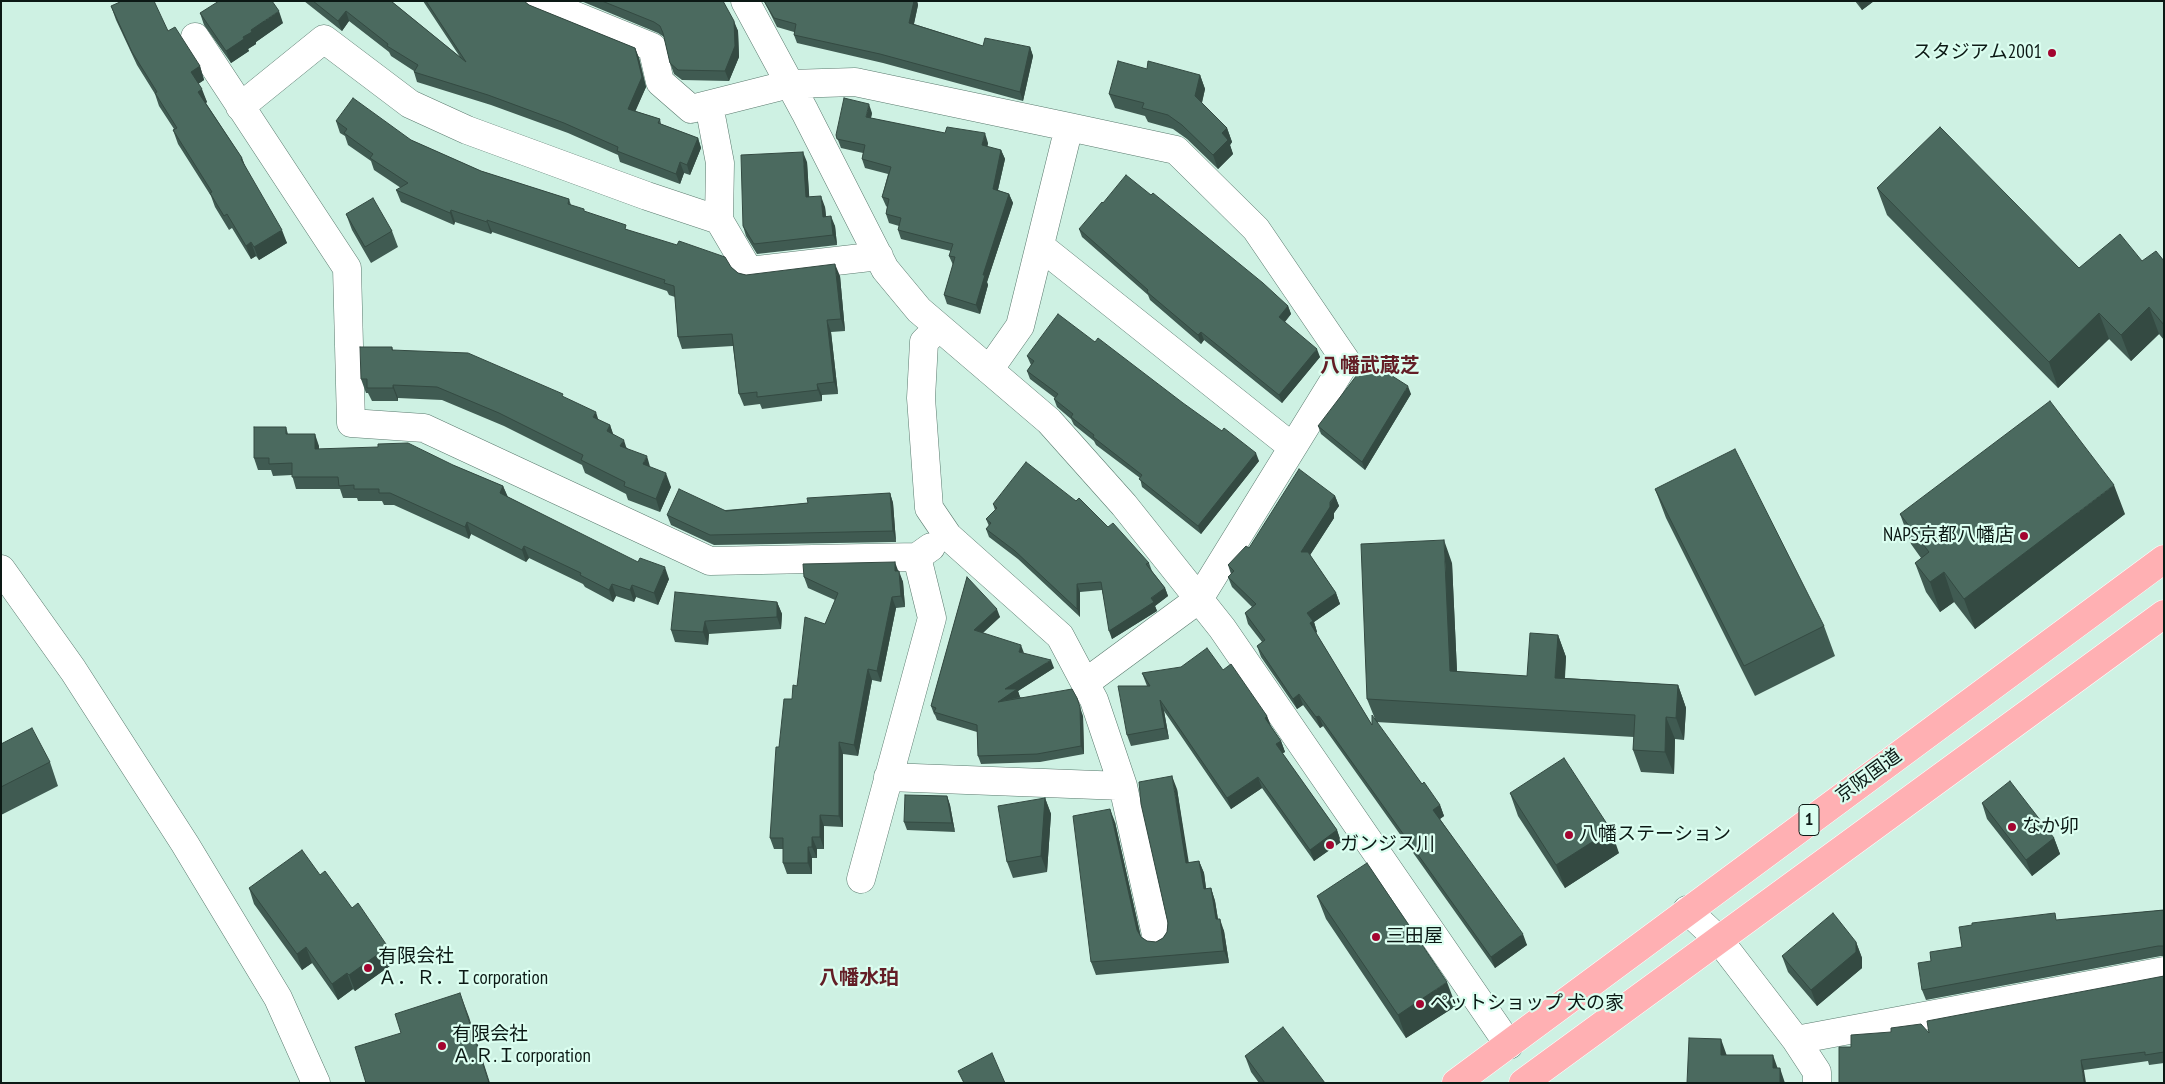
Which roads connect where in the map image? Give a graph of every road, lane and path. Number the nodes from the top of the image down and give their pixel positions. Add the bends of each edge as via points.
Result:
1 (540, 1) edge
2 (745, 1) edge
3 (195, 37) dead end
4 (790, 84) junction
5 (709, 105) junction
6 (240, 107) junction
7 (1069, 127) junction
8 (719, 220) junction
9 (1040, 246) junction
10 (878, 256) junction
11 (939, 327) junction
12 (989, 370) junction
13 (1291, 446) junction
14 (948, 536) junction
15 (917, 557) junction
16 (2164, 559) edge
17 (1, 569) edge
18 (1199, 599) junction
19 (2164, 614) edge
20 (1085, 683) junction
21 (888, 777) junction
22 (1123, 786) junction
23 (861, 879) dead end
24 (1687, 910) junction
25 (1157, 939) edge
26 (1719, 940) junction
27 (2164, 971) edge
28 (1796, 1040) junction
29 (1509, 1044) junction
30 (316, 1083) edge
31 (1456, 1083) edge
32 (1523, 1083) edge
33 (1817, 1083) edge

1 - 5 street via 652,47 660,82 691,109
2 - 4 street
3 - 6 street
4 - 5 street
4 - 7 street via 856,82
4 - 10 street
5 - 8 street via 720,163
6 - 8 street via 324,39 410,104 476,133
6 - 15 street via 347,268 351,423 424,428 710,561
7 - 9 street
7 - 13 street via 1176,150 1256,229 1346,361
8 - 10 street via 749,271
9 - 12 street via 1020,326
9 - 13 street
10 - 11 street via 914,303
11 - 12 street
11 - 14 street via 924,342 921,398 929,508
12 - 18 street via 1049,421 1124,505
13 - 18 street
14 - 15 street
14 - 20 street via 1060,636
15 - 21 street via 932,618
16 - 24 highway, 京阪国道 / 1
17 - 30 street via 74,670 185,844 278,998
18 - 20 street
18 - 29 street
19 - 26 highway, 1
20 - 22 street via 1094,700
21 - 22 street
21 - 23 street
22 - 25 street
24 - 26 street
24 - 29 highway, 京阪国道 / 1
26 - 28 street
26 - 32 highway, 1
27 - 28 street
28 - 33 street via 1817,1072
29 - 31 highway, 京阪国道 / 1

